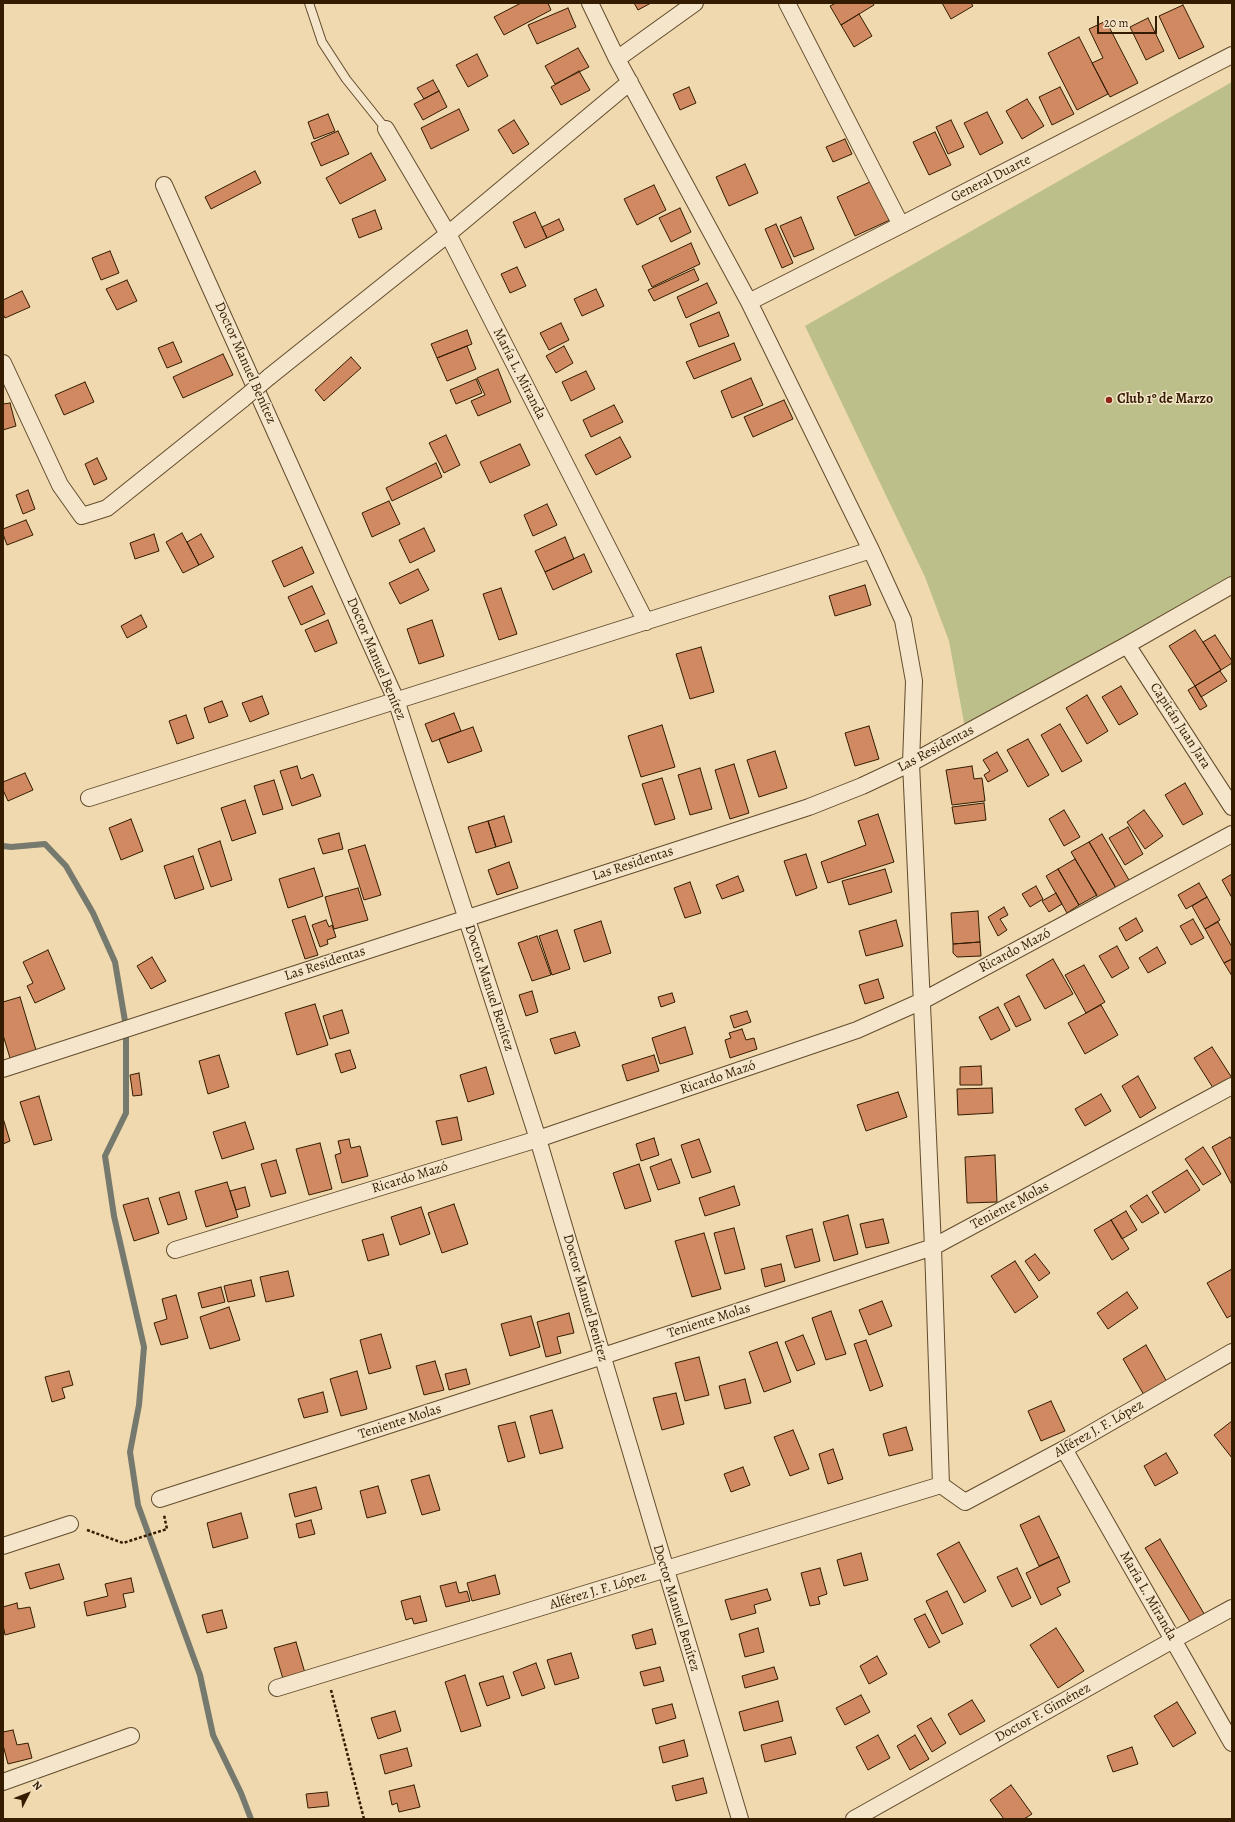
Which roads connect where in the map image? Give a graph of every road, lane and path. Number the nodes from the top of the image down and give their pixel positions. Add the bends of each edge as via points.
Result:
1 (309, 3) edge
2 (590, 3) edge
3 (695, 3) edge
4 (787, 3) edge
5 (1232, 55) edge
6 (617, 58) junction
7 (630, 82) junction
8 (386, 129) joint
9 (164, 185) dead end
10 (901, 225) junction
11 (448, 234) junction
12 (749, 302) junction
13 (3, 363) edge
14 (871, 550) junction
15 (1232, 585) edge
16 (646, 622) junction
17 (1127, 645) junction
18 (396, 700) junction
19 (911, 763) junction
20 (89, 798) dead end
21 (1232, 807) edge
22 (1232, 834) edge
23 (467, 918) junction
24 (922, 1001) junction
25 (3, 1069) edge
26 (1232, 1086) edge
27 (538, 1139) junction
28 (933, 1247) junction
29 (175, 1250) dead end
30 (1232, 1352) edge
31 (603, 1356) junction
32 (1064, 1450) junction
33 (941, 1486) junction
34 (160, 1499) dead end
35 (70, 1524) joint
36 (167, 1530) dead end
37 (3, 1546) edge
38 (665, 1570) junction
39 (1232, 1608) edge
40 (1172, 1640) junction
41 (327, 1672) junction
42 (277, 1688) dead end
43 (131, 1736) dead end
44 (1232, 1743) edge
45 (3, 1782) edge
46 (364, 1819) edge
47 (740, 1819) edge
48 (854, 1819) edge

1 - 8 lane via 322,42 346,79
2 - 6 street
3 - 6 street
4 - 10 street
5 - 10 street, General Duarte
6 - 7 street
7 - 11 street
7 - 12 street
8 - 11 street, María L. Miranda
9 - 18 street, Doctor Manuel Benítez
10 - 12 street, General Duarte
11 - 13 street, bridge via 107,508 82,516 60,485
11 - 16 street, María L. Miranda
12 - 14 street
14 - 16 street
14 - 19 street via 903,620 914,682
15 - 17 street, Las Residentas
16 - 18 street
17 - 19 street, Las Residentas
17 - 21 street, Capitán Juan Jara
18 - 20 street
18 - 23 street, Doctor Manuel Benítez
19 - 23 street, Las Residentas via 809,807
19 - 24 street
22 - 24 street, Ricardo Mazó
23 - 25 street, Las Residentas
23 - 27 street, Doctor Manuel Benítez
24 - 27 street, Ricardo Mazó via 858,1030
24 - 28 street
26 - 28 street, Teniente Molas
27 - 29 street, Ricardo Mazó
27 - 31 street, Doctor Manuel Benítez
28 - 31 street, Teniente Molas
28 - 33 street
30 - 32 street, Alférez J. F. López
31 - 34 street, Teniente Molas
31 - 38 street, Doctor Manuel Benítez
32 - 33 street, Alférez J. F. López via 965,1502
32 - 40 street, María L. Miranda
33 - 38 street, Alférez J. F. López
35 - 36 path via 123,1543
35 - 37 street
38 - 41 street, Alférez J. F. López
38 - 47 street, Doctor Manuel Benítez
39 - 40 street, Doctor F. Giménez
40 - 44 street, María L. Miranda
40 - 48 street, Doctor F. Giménez
41 - 42 street, Alférez J. F. López
41 - 46 path
43 - 45 street

